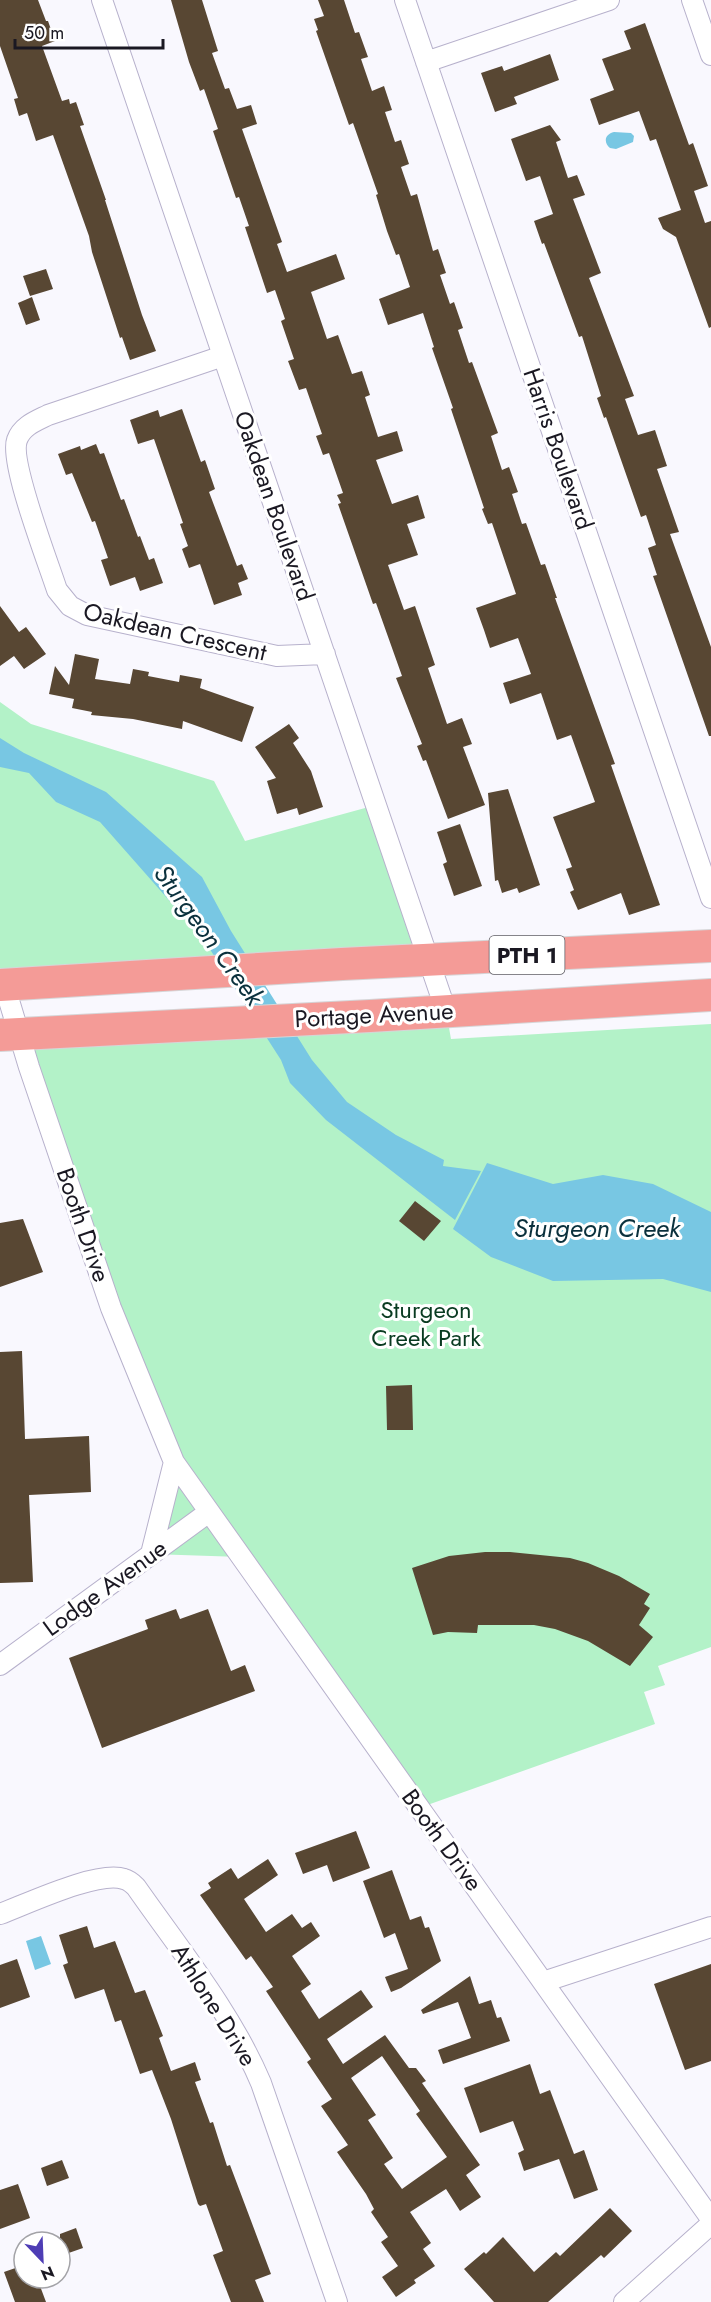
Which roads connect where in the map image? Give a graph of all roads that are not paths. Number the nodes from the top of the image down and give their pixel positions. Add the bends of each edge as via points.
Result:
1 (102, 0) edge
2 (405, 0) edge
3 (609, 0) edge
4 (692, 0) edge
5 (711, 55) edge
6 (426, 62) junction
7 (223, 356) junction
8 (325, 654) junction
9 (709, 886) edge
10 (711, 946) edge
11 (428, 961) junction
12 (2, 985) edge
13 (711, 995) edge
14 (446, 1011) junction
15 (9, 1034) edge
16 (174, 1462) junction
17 (209, 1512) junction
18 (152, 1554) junction
19 (0, 1665) edge
20 (0, 1914) edge
21 (711, 1927) edge
22 (543, 1982) junction
23 (711, 2219) edge
24 (711, 2224) edge
25 (337, 2302) edge
26 (624, 2302) edge

1 - 7 street, Oakdean Boulevard
2 - 6 street, Harris Boulevard
3 - 6 street
4 - 5 street
6 - 9 street, Harris Boulevard
7 - 8 street, Oakdean Boulevard
7 - 8 street, Oakdean Crescent via 48,415 22,430 15,446 17,467 57,590 69,606 87,615 277,656
8 - 11 street, Oakdean Boulevard
10 - 11 highway, PTH 1
11 - 12 highway, PTH 1
11 - 14 street, Oakdean Boulevard
12 - 15 street, Booth Drive
13 - 14 highway, Portage Avenue / PTH 1
14 - 15 highway, Portage Avenue / PTH 1
15 - 16 street, Booth Drive via 111,1308
16 - 17 street, Booth Drive
16 - 18 street
17 - 18 street, Lodge Avenue
17 - 22 street, Booth Drive
18 - 19 street, Lodge Avenue
20 - 25 street, Athlone Drive via 88,1881 125,1879 136,1887 247,2050
21 - 22 street
22 - 23 street, Booth Drive
24 - 26 street

